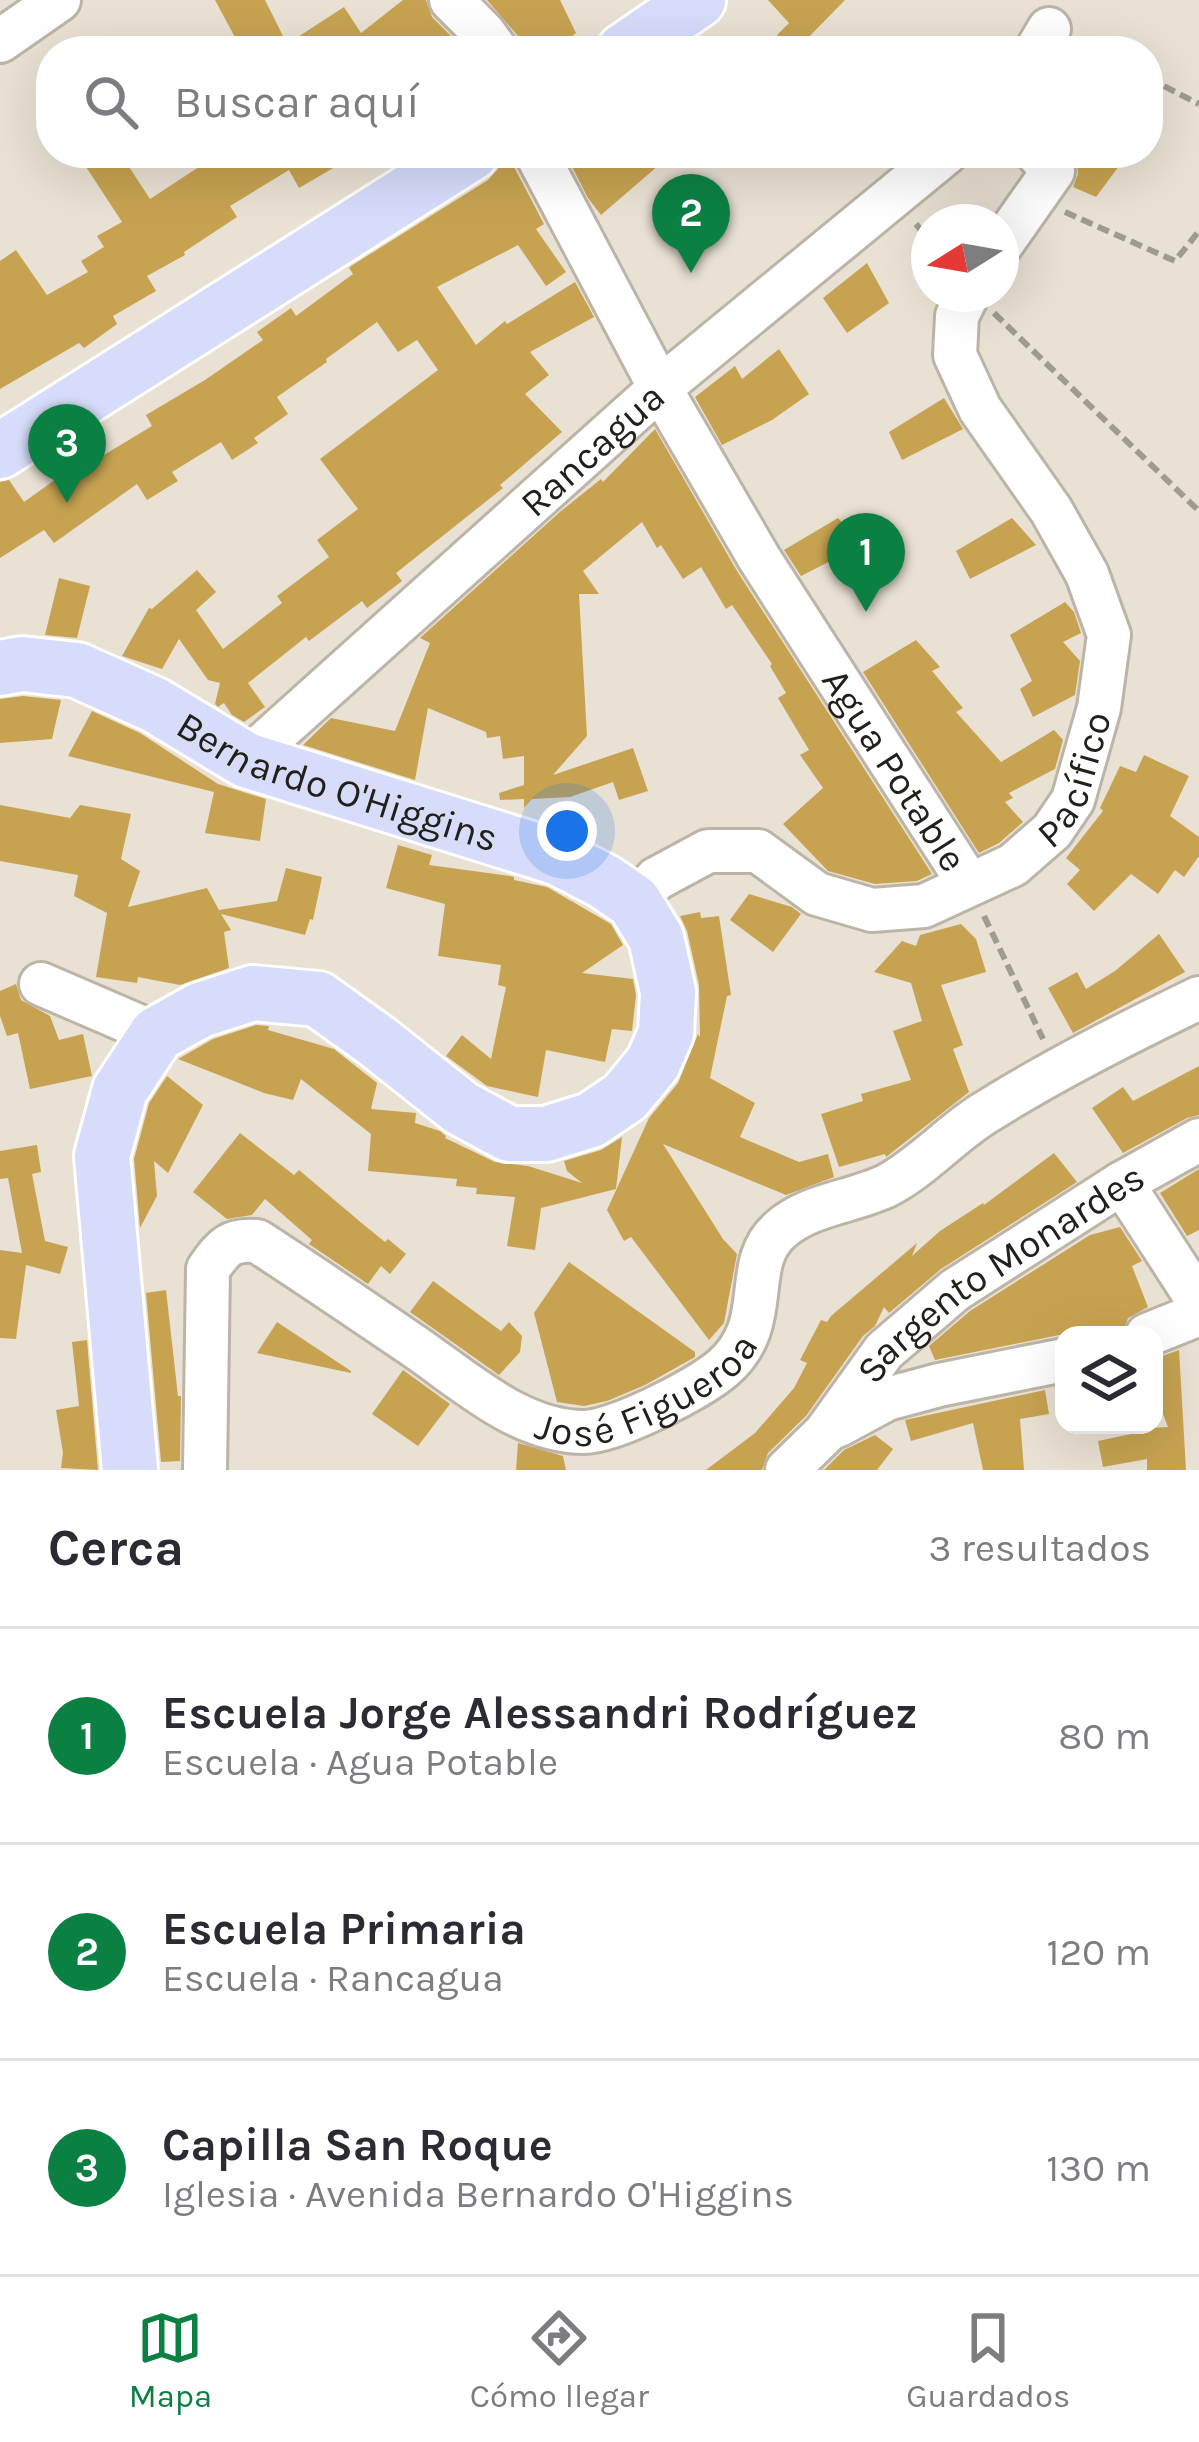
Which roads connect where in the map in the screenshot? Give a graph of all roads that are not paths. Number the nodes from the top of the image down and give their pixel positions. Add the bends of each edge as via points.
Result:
1 (59, 0) edge
2 (451, 0) edge
3 (691, 2) edge
4 (485, 36) edge
5 (645, 36) edge
6 (0, 41) edge
7 (447, 168) edge
8 (544, 168) edge
9 (928, 168) edge
10 (1050, 168) edge
11 (1019, 220) edge
12 (964, 312) edge
13 (660, 388) junction
14 (0, 451) edge
15 (0, 668) edge
16 (246, 760) junction
17 (969, 884) junction
18 (634, 902) junction
19 (41, 984) dead end
20 (1199, 998) edge
21 (157, 1034) junction
22 (1199, 1141) edge
23 (1122, 1183) junction
24 (1199, 1302) edge
25 (1199, 1314) edge
26 (1163, 1329) edge
27 (1055, 1362) edge
28 (825, 1433) junction
29 (130, 1470) edge
30 (206, 1470) edge
31 (788, 1470) edge

1 - 6 street
2 - 4 street
3 - 5 main road
7 - 14 main road
8 - 13 street, Agua Potable
9 - 13 street, Rancagua
10 - 11 street
12 - 17 street, Pacífico via 956,356 980,409 1087,574 1109,635 1073,800 1013,865
13 - 16 street, Rancagua
13 - 17 street, Agua Potable
15 - 16 main road, Bernardo O'Higgins via 77,670
16 - 18 main road, Bernardo O'Higgins via 559,858
17 - 18 street, Pacífico via 924,906 872,910 818,894 758,850 708,851 656,878
18 - 21 main road via 656,938 667,1033 625,1097 591,1120 547,1134 509,1134 461,1108 318,999 253,993
19 - 21 street
20 - 30 street, José Figueroa via 978,1117 893,1182 778,1231 761,1256 750,1332 722,1369 656,1409 587,1432 544,1426 498,1405 257,1241 238,1240 208,1269
21 - 29 main road via 120,1090 102,1156
22 - 23 street, Sargento Monardes
23 - 24 street
23 - 28 street, Sargento Monardes via 955,1289 884,1352
25 - 26 street
27 - 28 street via 886,1400
28 - 31 street

